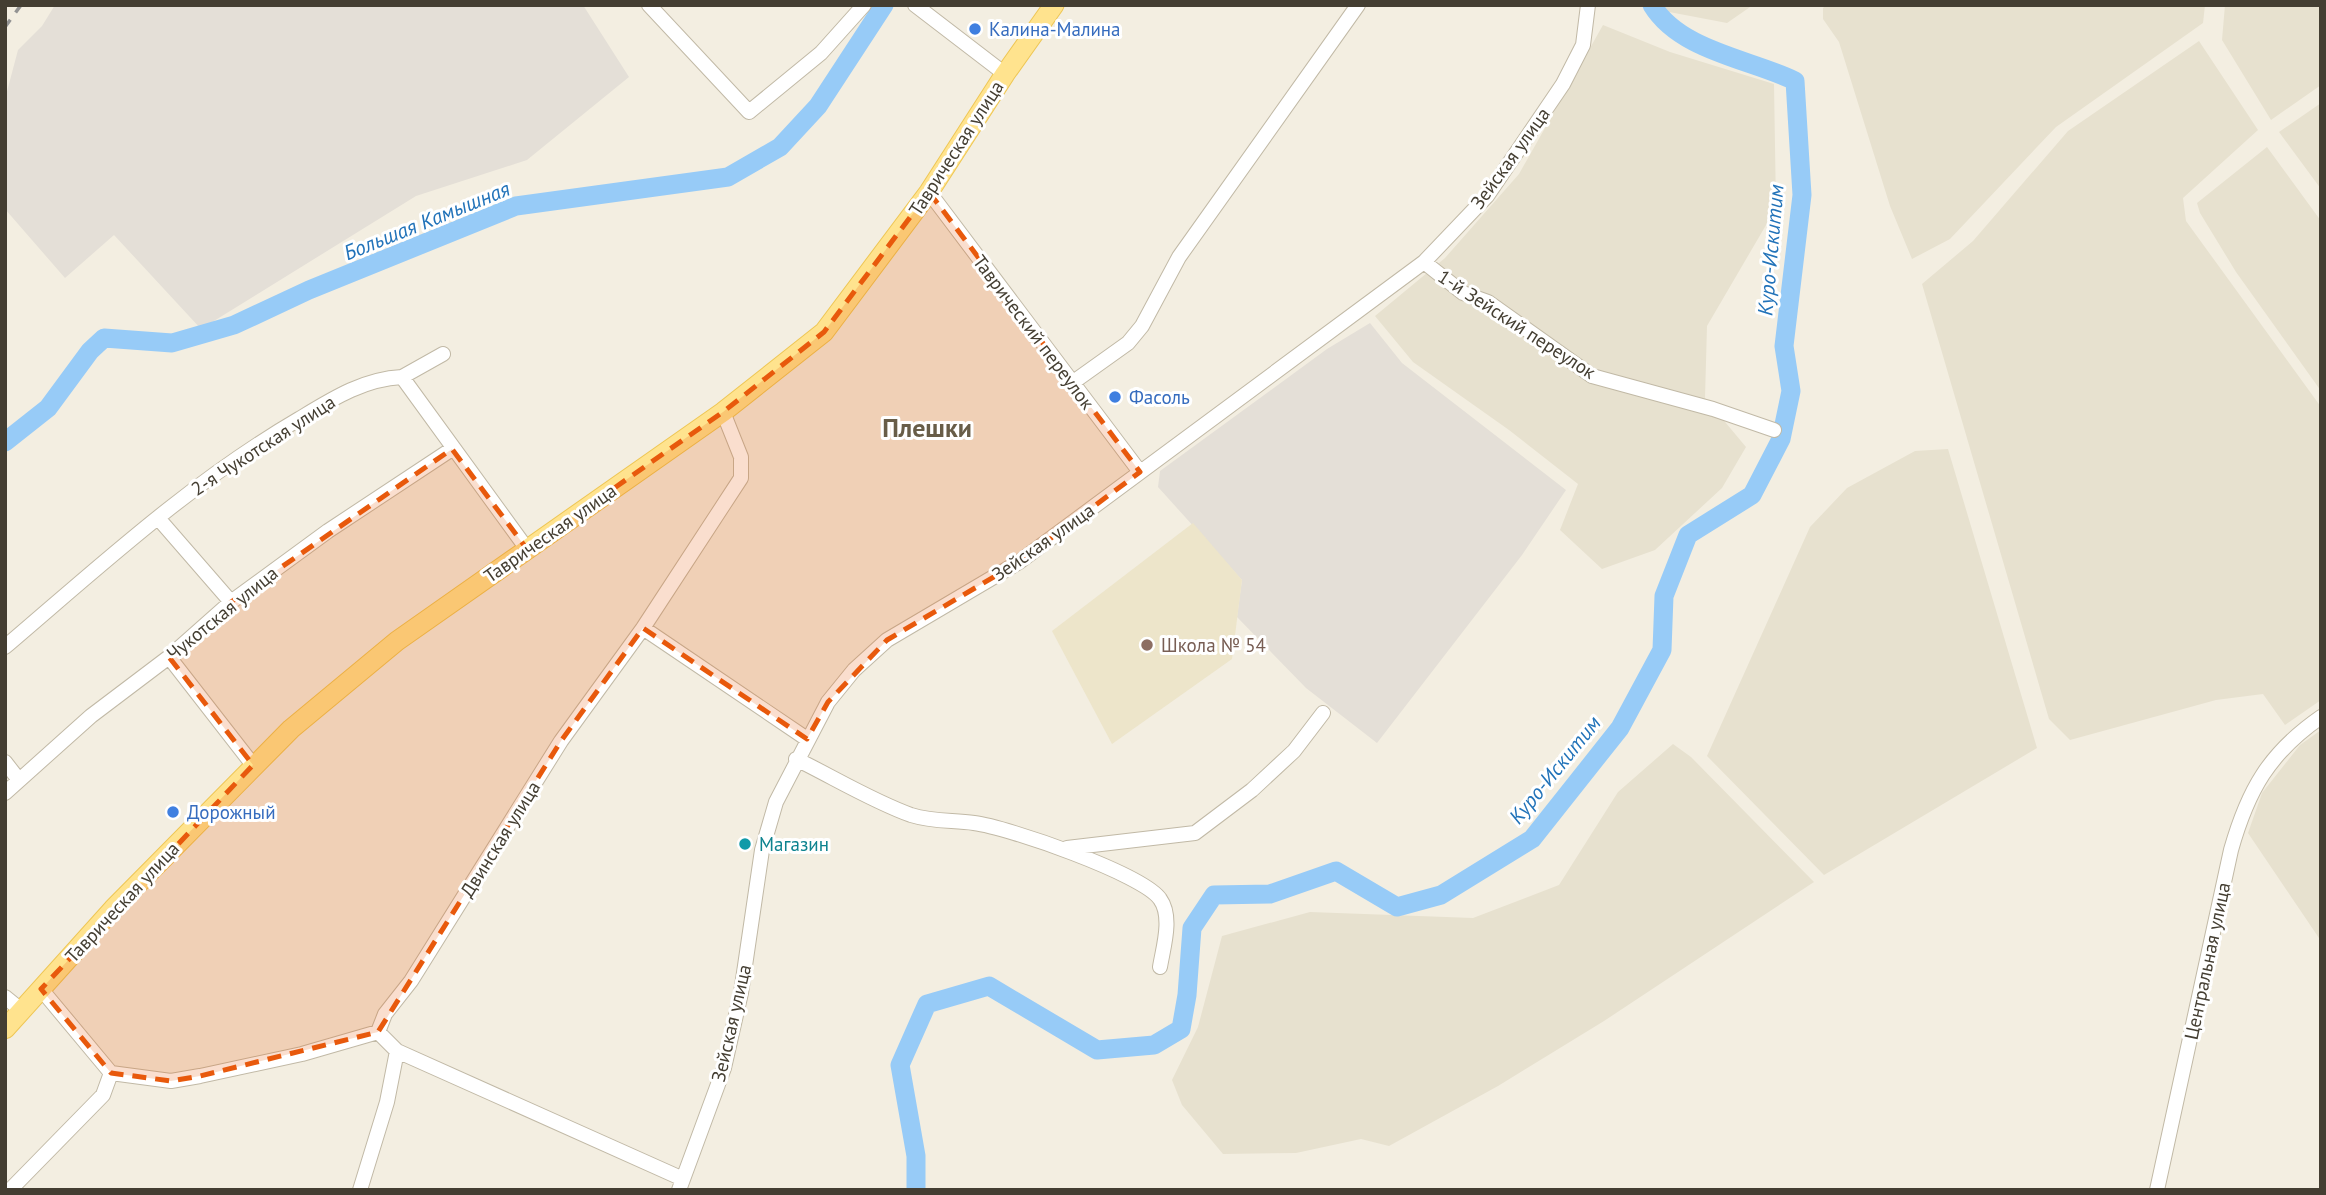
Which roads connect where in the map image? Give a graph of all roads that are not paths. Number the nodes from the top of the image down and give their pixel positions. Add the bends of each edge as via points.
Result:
1 (649, 5) edge
2 (864, 5) edge
3 (915, 5) edge
4 (1054, 5) edge
5 (1358, 5) edge
6 (1588, 5) edge
7 (1005, 74) junction
8 (929, 192) junction
9 (1424, 262) junction
10 (443, 354) dead end
11 (402, 377) junction
12 (1072, 383) junction
13 (723, 412) junction
14 (1774, 429) dead end
15 (452, 449) junction
16 (1140, 472) junction
17 (158, 518) junction
18 (527, 549) junction
19 (231, 601) junction
20 (643, 628) junction
21 (5, 647) edge
22 (169, 657) junction
23 (1323, 713) dead end
24 (2321, 717) edge
25 (807, 739) junction
26 (796, 759) junction
27 (5, 762) edge
28 (253, 765) junction
29 (19, 780) junction
30 (5, 793) edge
31 (1065, 848) junction
32 (1160, 967) dead end
33 (41, 989) junction
34 (5, 997) edge
35 (22, 1010) junction
36 (5, 1029) edge
37 (377, 1032) junction
38 (397, 1051) junction
39 (111, 1073) junction
40 (681, 1184) edge
41 (10, 1190) edge
42 (360, 1190) edge
43 (2157, 1190) edge

1 - 2 street via 749,112 821,53
3 - 7 street
4 - 7 main road, Таврическая улица
5 - 12 street via 1179,257 1142,326 1128,343
6 - 9 street, Зейская улица via 1583,45 1563,84 1487,196
7 - 8 main road, Таврическая улица
8 - 12 street, Таврический переулок
8 - 13 main road, Таврическая улица via 824,332
9 - 14 street, 1-й Зейский переулок via 1463,293 1488,302 1592,376
9 - 16 street, Зейская улица
10 - 11 street, 2-я Чукотская улица
11 - 15 street
11 - 17 street, 2-я Чукотская улица via 348,390 277,432
12 - 16 street, Таврический переулок
13 - 18 main road, Таврическая улица
13 - 20 street, Двинская улица via 741,457 741,478
15 - 18 street
15 - 19 street, Чукотская улица
16 - 25 street, Зейская улица via 1019,562 887,640 828,702
17 - 19 street
17 - 21 street, 2-я Чукотская улица
18 - 28 main road, Таврическая улица via 397,641
19 - 22 street, Чукотская улица
20 - 25 street
20 - 37 street, Двинская улица via 561,741 411,981 384,1014
22 - 28 street
22 - 29 street, Чукотская улица via 91,716
23 - 31 street via 1294,751 1195,833
24 - 43 street, Центральная улица via 2286,743 2255,785 2238,825
25 - 26 street, Зейская улица
26 - 31 street via 910,815 940,822 975,822
26 - 40 street, Зейская улица via 776,802 762,850 741,993 724,1068
27 - 29 street
28 - 33 main road, Таврическая улица
29 - 30 street, Чукотская улица
31 - 32 street via 1160,899 1166,921
33 - 35 main road, Таврическая улица
33 - 39 street
34 - 35 street
35 - 36 main road, Таврическая улица
37 - 38 street
37 - 39 street via 303,1054 171,1081
38 - 40 street
38 - 42 street
39 - 41 street via 103,1095

